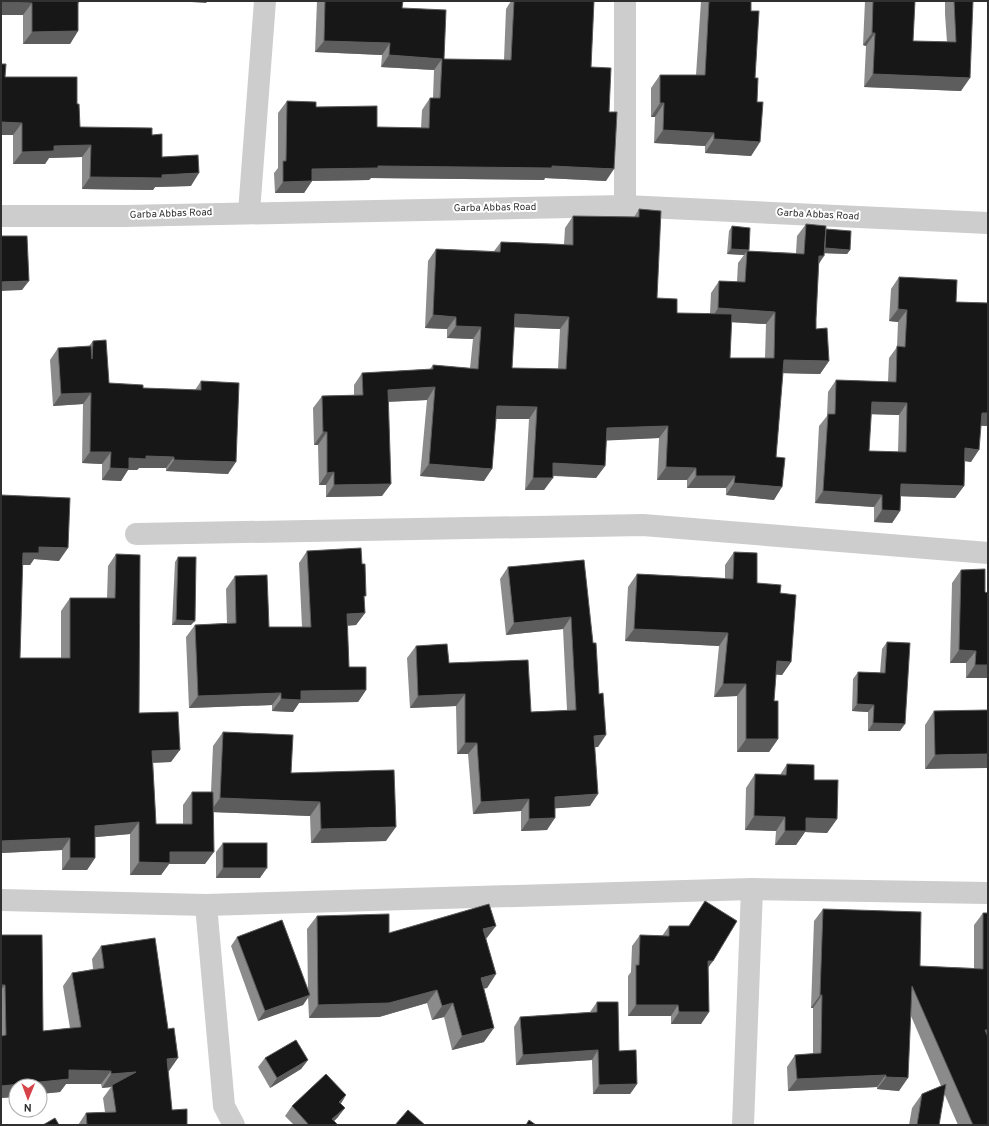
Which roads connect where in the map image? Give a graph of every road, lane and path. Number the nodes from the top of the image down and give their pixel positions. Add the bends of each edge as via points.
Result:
1 (265, 1) edge
2 (625, 1) edge
3 (625, 206) junction
4 (249, 212) junction
5 (1, 216) edge
6 (988, 223) edge
7 (136, 534) dead end
8 (988, 553) edge
9 (752, 889) junction
10 (988, 893) edge
11 (1, 900) edge
12 (206, 905) junction
13 (234, 1125) edge
14 (743, 1125) edge

1 - 4 street
2 - 3 street
3 - 4 street, Garba Abbas Road
3 - 6 street, Garba Abbas Road
4 - 5 street, Garba Abbas Road
7 - 8 street via 642,525
9 - 10 street
9 - 12 street
9 - 14 street
11 - 12 street
12 - 13 street via 224,1106

